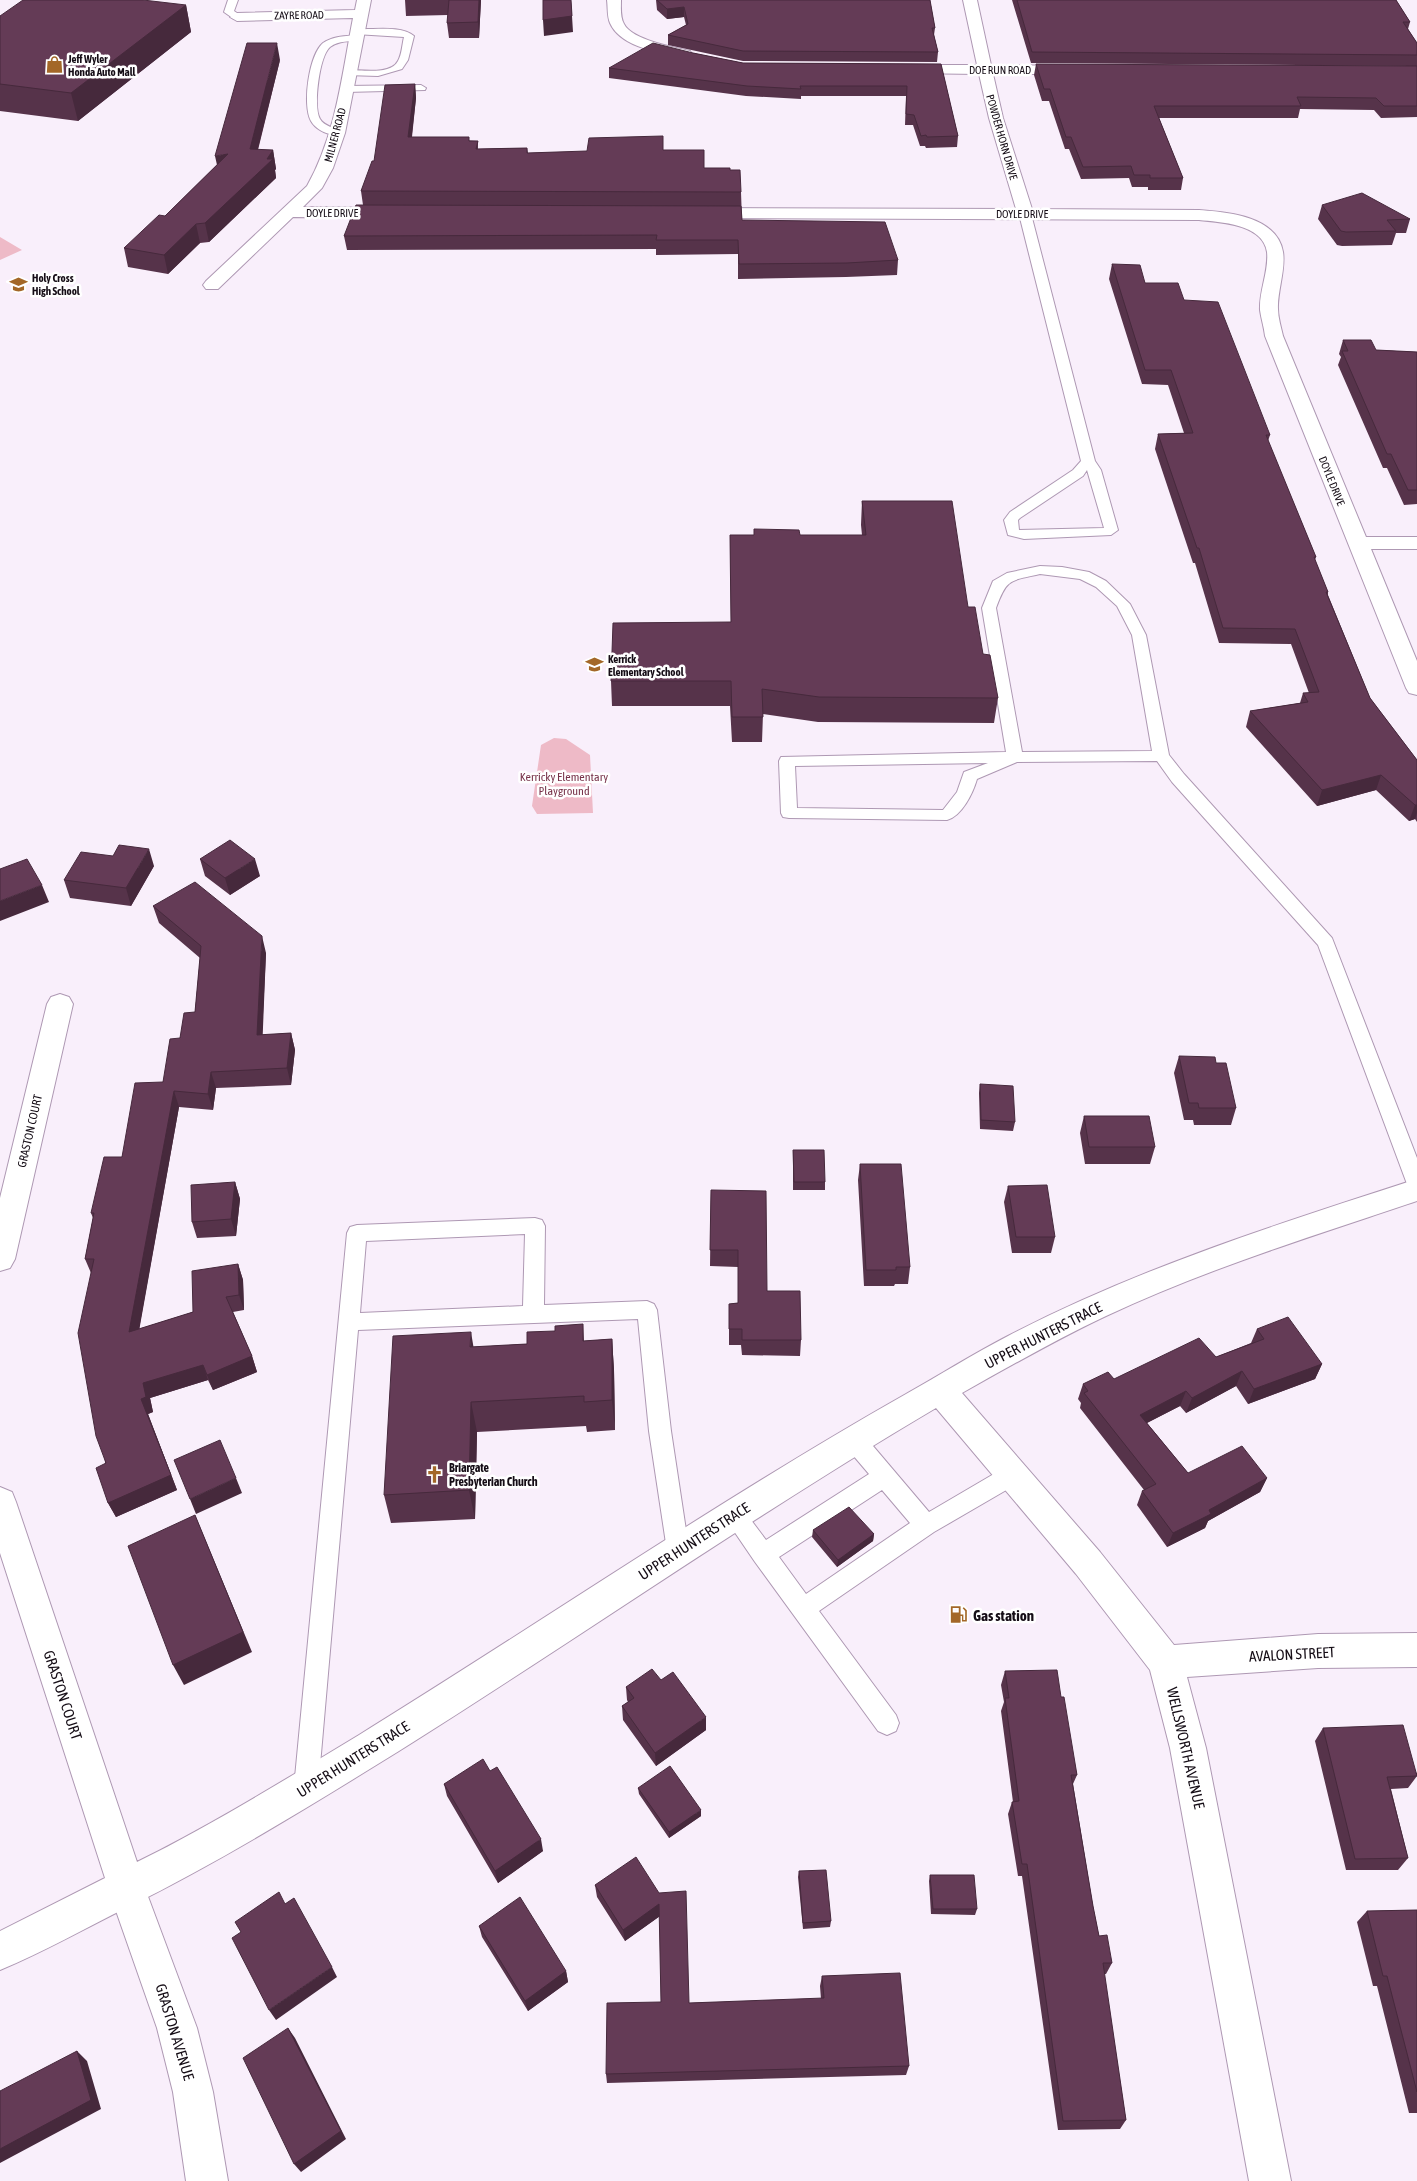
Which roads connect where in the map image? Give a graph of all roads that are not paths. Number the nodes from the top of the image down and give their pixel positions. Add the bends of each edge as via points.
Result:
1 (233, 0) edge
2 (614, 0) edge
3 (970, 0) edge
4 (363, 7) edge
5 (237, 17) joint
6 (357, 35) junction
7 (696, 57) edge
8 (894, 69) edge
9 (985, 69) junction
10 (1083, 70) edge
11 (350, 73) junction
12 (422, 88) dead end
13 (346, 89) junction
14 (337, 133) junction
15 (289, 212) junction
16 (408, 213) edge
17 (687, 213) edge
18 (1025, 214) junction
19 (212, 285) dead end
20 (1088, 461) junction
21 (1358, 543) junction
22 (1417, 543) edge
23 (1417, 688) edge
24 (1161, 756) junction
25 (1015, 757) junction
26 (60, 1004) dead end
27 (1417, 1184) edge
28 (1417, 1190) edge
29 (0, 1259) edge
30 (534, 1314) junction
31 (349, 1322) junction
32 (940, 1390) junction
33 (854, 1440) junction
34 (1012, 1474) junction
35 (885, 1476) junction
36 (0, 1502) edge
37 (734, 1515) junction
38 (926, 1525) junction
39 (678, 1550) junction
40 (763, 1555) junction
41 (803, 1609) junction
42 (1417, 1650) edge
43 (1166, 1662) junction
44 (887, 1723) dead end
45 (306, 1788) junction
46 (127, 1888) junction
47 (0, 1951) edge
48 (206, 2181) edge
49 (1270, 2181) edge

1 - 5 lane via 229,12
2 - 7 street via 616,22 623,31 639,41
3 - 9 street, POWDER HORN DRIVE
4 - 5 street, ZAYRE ROAD
4 - 6 street, MILNER ROAD
6 - 11 street, MILNER ROAD
6 - 11 lane via 401,33 408,36 402,64 397,69
6 - 14 lane via 324,48 317,64 311,113 316,122
8 - 9 street, DOE RUN ROAD
9 - 10 street, DOE RUN ROAD
9 - 18 street, POWDER HORN DRIVE
11 - 13 street, MILNER ROAD
12 - 13 lane
13 - 14 street, MILNER ROAD
14 - 15 street, MILNER ROAD via 314,188
15 - 16 street, DOYLE DRIVE
15 - 19 street, MILNER ROAD
17 - 18 street, DOYLE DRIVE
18 - 20 lane
18 - 21 street, DOYLE DRIVE via 1218,216 1242,221 1266,234 1275,252 1269,309 1274,336
20 - 20 lane via 1078,472 1015,514 1011,520 1013,532 1024,535 1111,530 1094,470
21 - 22 street
21 - 23 street, DOYLE DRIVE
24 - 25 lane
24 - 25 lane via 1138,635 1123,604 1101,584 1084,575 1040,570 1012,576 998,584 988,608
24 - 27 lane via 1326,942
25 - 25 lane via 787,761 789,813 946,815 965,793 970,776
26 - 29 street, GRASTON COURT
28 - 32 street, UPPER HUNTERS TRACE via 1154,1282 1017,1346
30 - 31 lane
30 - 31 lane via 534,1226 357,1233
30 - 39 lane via 647,1310 660,1431
31 - 45 lane
32 - 33 street, UPPER HUNTERS TRACE
32 - 34 street, WELLSWORTH AVENUE
33 - 35 lane
33 - 37 street, UPPER HUNTERS TRACE
34 - 38 lane
34 - 43 street, WELLSWORTH AVENUE
35 - 38 lane
35 - 40 lane
36 - 46 street, GRASTON COURT
37 - 39 street, UPPER HUNTERS TRACE
37 - 40 lane
38 - 41 lane
39 - 45 street, UPPER HUNTERS TRACE via 498,1669
40 - 41 lane
41 - 44 lane
42 - 43 street, AVALON STREET via 1318,1651
43 - 49 street, WELLSWORTH AVENUE via 1188,1748
45 - 46 street, UPPER HUNTERS TRACE via 195,1853
46 - 47 street, UPPER HUNTERS TRACE
46 - 48 street, GRASTON AVENUE via 177,2028 193,2092

